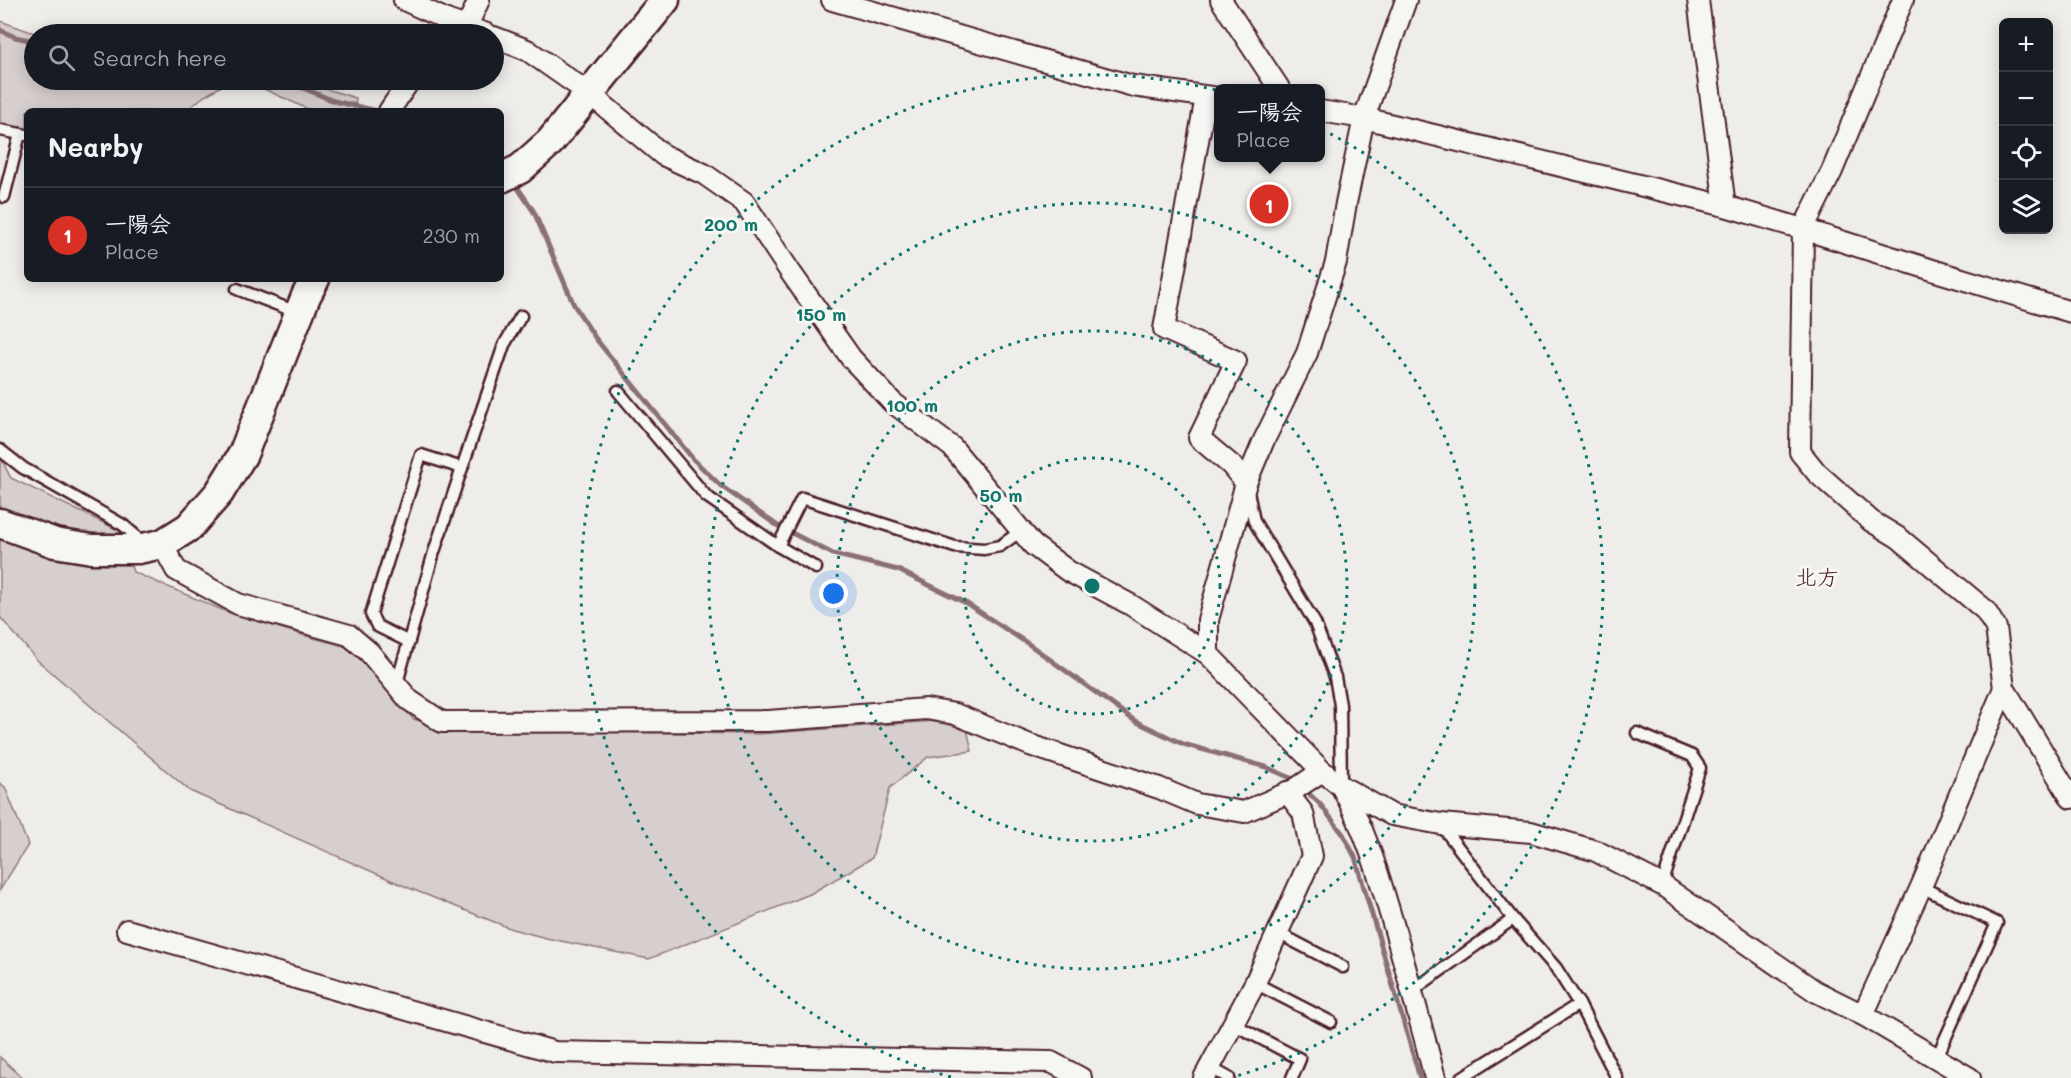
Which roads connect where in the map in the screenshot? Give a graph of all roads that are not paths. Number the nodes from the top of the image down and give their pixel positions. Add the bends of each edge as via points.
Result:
1 (404, 0) edge
2 (480, 0) edge
3 (665, 0) edge
4 (831, 0) edge
5 (1221, 0) edge
6 (1406, 0) edge
7 (1698, 0) edge
8 (1903, 0) edge
9 (447, 24) edge
10 (455, 24) edge
11 (504, 41) edge
12 (1276, 84) edge
13 (403, 90) edge
14 (590, 94) junction
15 (1212, 97) edge
16 (391, 108) edge
17 (1325, 112) edge
18 (1364, 118) junction
19 (0, 130) edge
20 (24, 134) edge
21 (510, 173) edge
22 (4, 197) dead end
23 (1725, 207) junction
24 (1803, 229) junction
25 (314, 282) edge
26 (237, 289) dead end
27 (2071, 312) edge
28 (299, 313) junction
29 (521, 316) dead end
30 (618, 391) dead end
31 (0, 450) edge
32 (462, 468) junction
33 (1246, 483) junction
34 (0, 523) edge
35 (1021, 531) junction
36 (780, 542) junction
37 (150, 547) junction
38 (816, 568) dead end
39 (409, 642) junction
40 (1208, 654) junction
41 (396, 683) junction
42 (2004, 688) junction
43 (1637, 733) dead end
44 (1303, 783) junction
45 (1341, 786) junction
46 (2071, 798) edge
47 (1441, 824) junction
48 (1662, 885) junction
49 (1921, 887) junction
50 (1513, 919) junction
51 (127, 930) dead end
52 (1278, 933) junction
53 (1343, 967) dead end
54 (1255, 983) junction
55 (1412, 991) junction
56 (1579, 1004) junction
57 (1863, 1015) junction
58 (1331, 1022) dead end
59 (1233, 1024) junction
60 (1936, 1057) junction
61 (1207, 1073) edge
62 (1082, 1078) edge
63 (1229, 1078) edge
64 (1292, 1078) edge
65 (1435, 1078) edge
66 (1461, 1078) edge
67 (1617, 1078) edge
68 (1970, 1078) edge

1 - 9 street
2 - 10 street
3 - 14 street
4 - 15 street via 1133,86
5 - 12 street
6 - 18 street
7 - 23 street
8 - 24 street via 1832,171
11 - 14 street via 527,50
13 - 16 street
14 - 21 street via 550,142
14 - 35 street via 663,155 704,174 744,202 851,358 892,402 952,447
15 - 33 street via 1164,329 1236,361 1199,438
17 - 18 street
18 - 23 street
18 - 33 street via 1333,273 1307,353
19 - 20 lane
20 - 22 lane
23 - 24 street
24 - 27 street
24 - 42 street via 1800,452 1817,473 1871,521 1899,538 1985,610 1996,628
25 - 28 street
26 - 28 lane
28 - 37 street via 243,454 219,493 189,527
29 - 32 lane via 504,345
30 - 36 lane via 706,496
31 - 37 lane via 23,468 123,525
32 - 39 lane
32 - 39 lane via 421,455 371,614 377,626
33 - 40 street via 1208,620
33 - 45 lane via 1254,521 1315,623 1335,677 1340,705
34 - 37 street via 55,543 92,549
35 - 36 lane via 1000,546 955,547 802,498
35 - 40 street via 1068,571
36 - 38 lane
37 - 41 street via 176,570 238,604 349,635
39 - 41 lane
40 - 44 street
41 - 44 street via 410,700 442,722 768,721 926,709 955,714 1197,804 1244,812
42 - 46 street
42 - 49 street
43 - 48 lane via 1692,756 1700,768
44 - 45 street
44 - 52 street via 1303,813 1312,856
45 - 47 street via 1392,815
45 - 55 street via 1370,848
47 - 48 street via 1531,832 1596,851
47 - 50 lane
48 - 57 street via 1815,991
49 - 57 street
49 - 60 lane via 1996,922
50 - 55 lane
50 - 56 lane via 1556,968
51 - 62 street via 555,1052 1051,1062
52 - 53 lane
52 - 54 street
54 - 58 lane
54 - 59 street
55 - 65 street
56 - 66 lane
56 - 67 lane
57 - 60 street
59 - 61 street
59 - 64 lane via 1300,1059
60 - 68 street
61 - 63 lane

